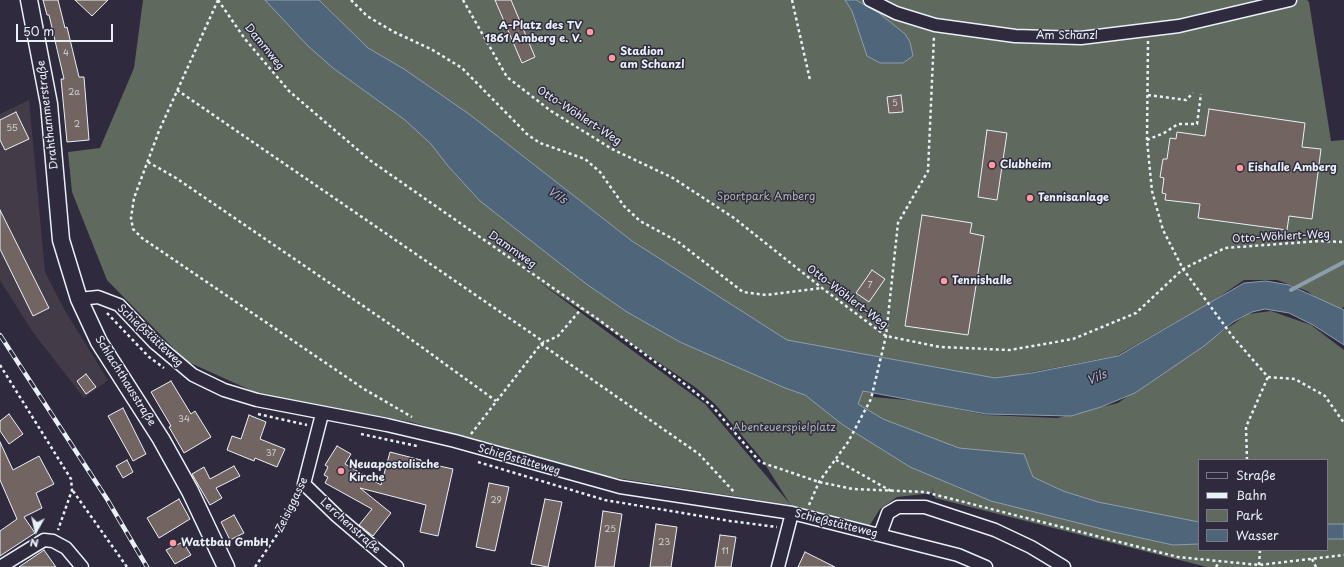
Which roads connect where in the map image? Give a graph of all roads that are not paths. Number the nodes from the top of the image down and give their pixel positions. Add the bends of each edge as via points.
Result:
1 (29, 0) edge
2 (870, 0) edge
3 (1290, 0) edge
4 (56, 184) joint
5 (79, 299) junction
6 (322, 414) junction
7 (304, 484) joint
8 (792, 513) junction
9 (880, 535) junction
10 (0, 567) edge
11 (82, 567) edge
12 (226, 567) edge
13 (397, 567) edge
14 (778, 567) edge
15 (986, 567) edge
16 (1064, 567) edge

1 - 4 main road, Drahthammerstraße via 49,104
2 - 3 street, Am Schanzl via 896,13 935,25 1016,36 1081,38 1148,31
4 - 5 main road, Schlachthausstraße via 61,240
5 - 6 street, Schießstätteweg via 98,297 120,306 154,343 193,375 224,390
5 - 12 main road, Schlachthausstraße via 100,342 190,491
6 - 7 street, Zeisiggasse
6 - 8 street, Schießstätteweg via 387,425 455,441 620,487
7 - 13 street, Lerchenstraße
8 - 9 street, Schießstätteweg
8 - 14 street
9 - 15 street, Schießstätteweg via 958,555
9 - 16 street via 888,513 898,507 925,507 995,530 1031,547
10 - 11 street via 44,540 54,541 66,548

